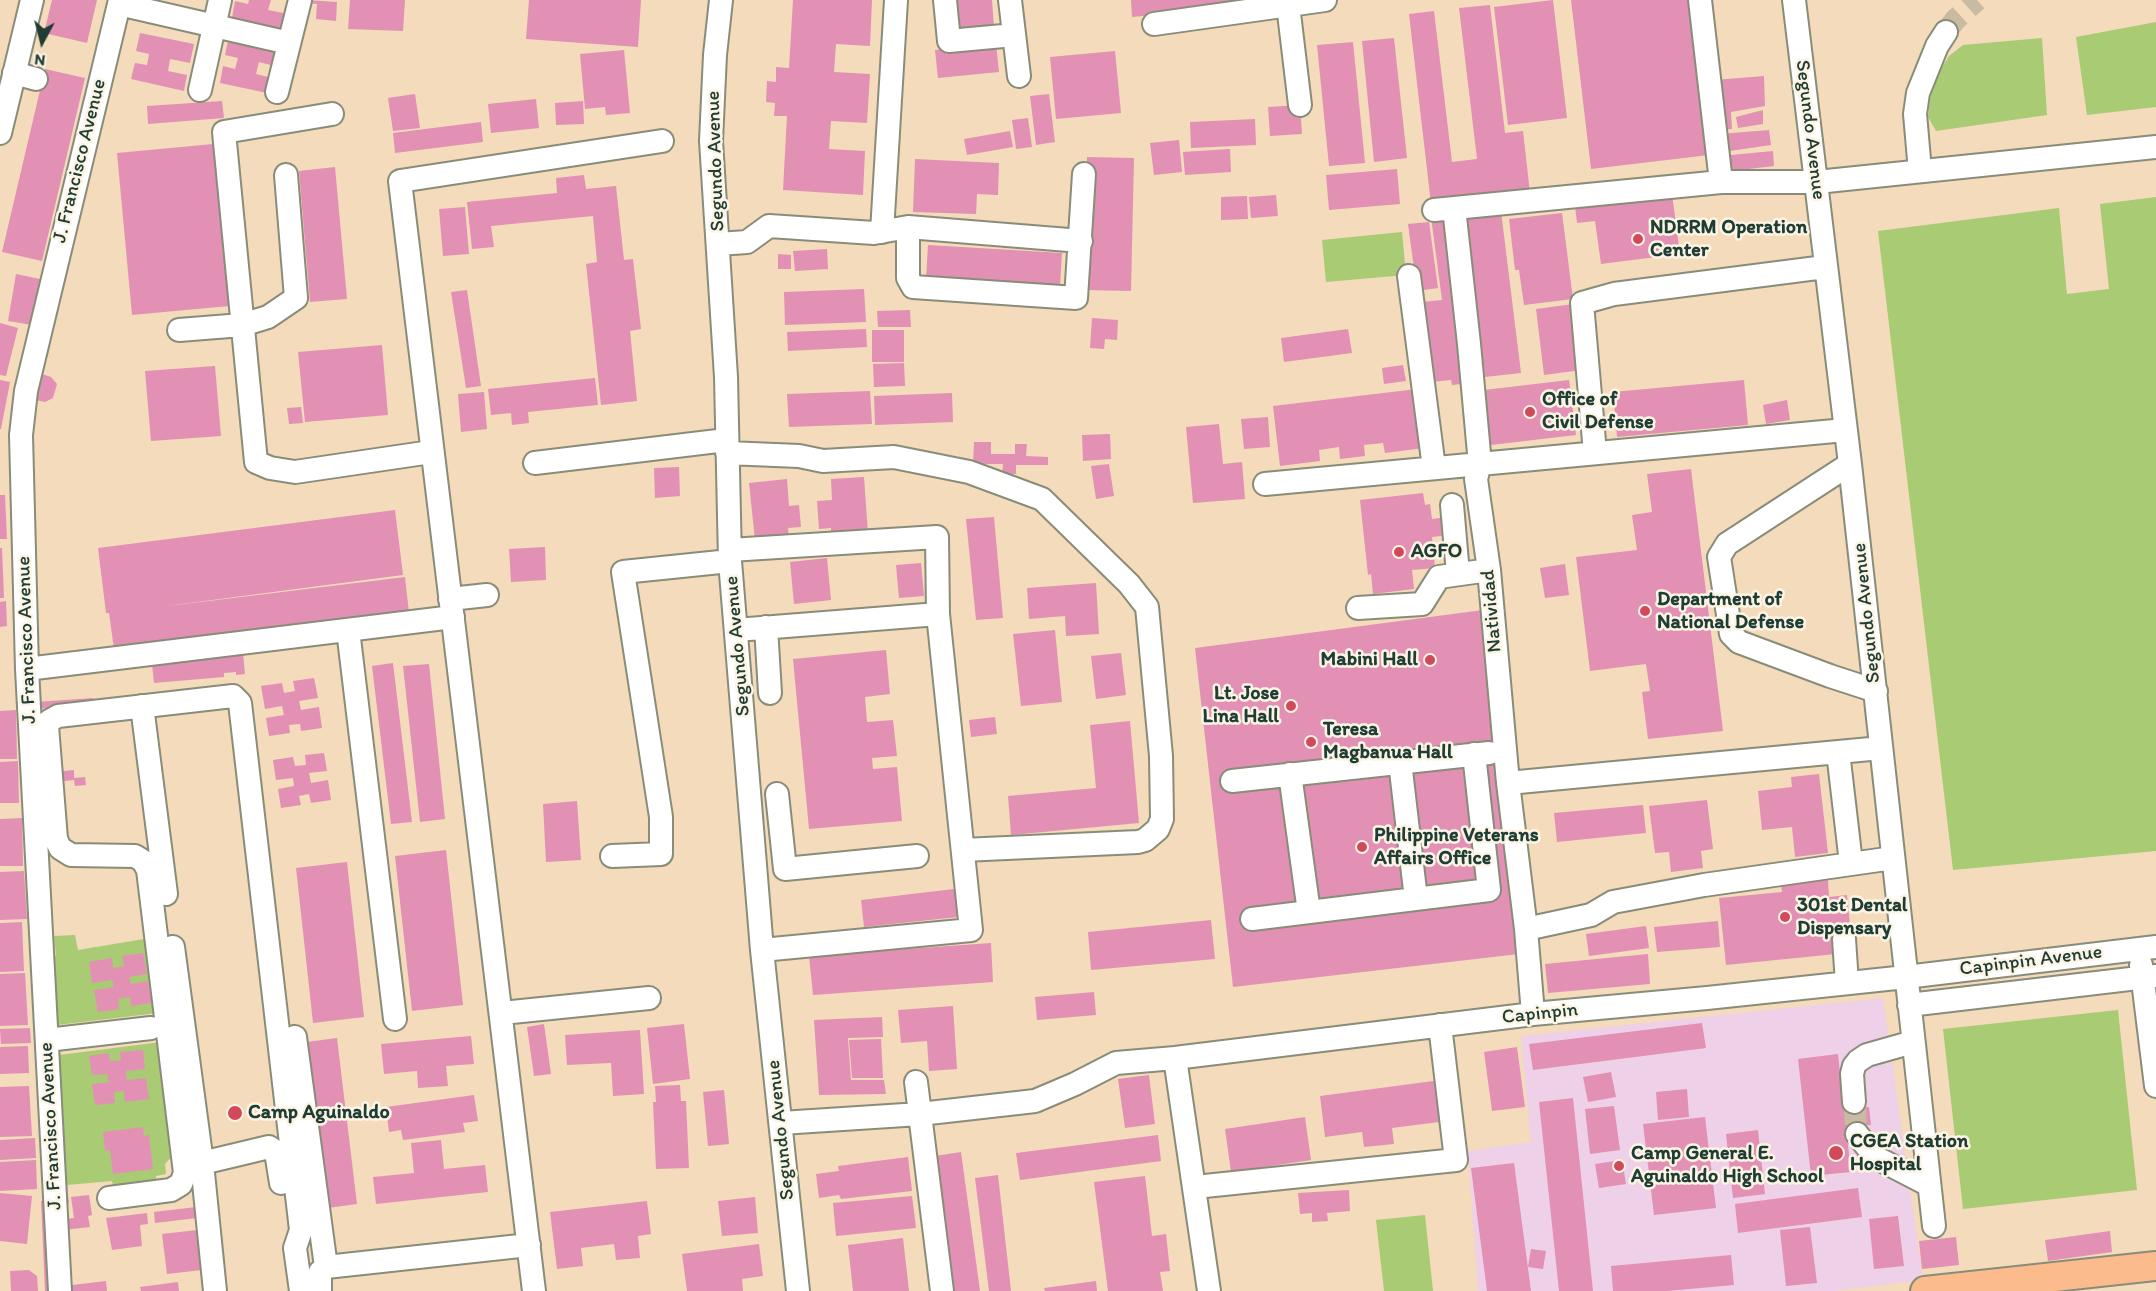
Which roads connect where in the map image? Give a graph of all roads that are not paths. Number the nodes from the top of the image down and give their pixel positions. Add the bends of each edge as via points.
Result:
1 (32, 0) edge
2 (220, 0) edge
3 (300, 0) edge
4 (721, 0) edge
5 (896, 0) edge
6 (945, 0) edge
7 (1010, 0) edge
8 (1325, 0) edge
9 (1700, 0) edge
10 (1794, 0) edge
11 (119, 2) edge
12 (1288, 5) junction
13 (1154, 24) dead end
14 (214, 26) junction
15 (1946, 32) tunnel mouth
16 (1014, 35) junction
17 (289, 43) junction
18 (14, 73) junction
19 (1019, 76) dead end
20 (36, 79) dead end
21 (200, 90) dead end
22 (277, 92) dead end
23 (1300, 105) dead end
24 (332, 114) dead end
25 (0, 133) edge
26 (662, 141) dead end
27 (2156, 147) edge
28 (1920, 171) junction
29 (1084, 174) dead end
30 (286, 175) dead end
31 (1721, 182) junction
32 (1817, 182) junction
33 (908, 227) junction
34 (882, 232) junction
35 (1081, 241) junction
36 (718, 244) junction
37 (1825, 267) junction
38 (1409, 276) dead end
39 (242, 325) junction
40 (179, 330) dead end
41 (1845, 430) junction
42 (727, 447) junction
43 (432, 452) junction
44 (1595, 453) junction
45 (535, 463) dead end
46 (1480, 464) junction
47 (1850, 464) junction
48 (1434, 468) junction
49 (1265, 484) dead end
50 (1452, 505) dead end
51 (730, 555) junction
52 (1489, 570) junction
53 (1458, 574) junction
54 (487, 595) dead end
55 (451, 608) junction
56 (1358, 608) dead end
57 (938, 614) junction
58 (766, 627) junction
59 (348, 630) junction
60 (736, 630) junction
61 (27, 669) junction
62 (1876, 691) junction
63 (770, 693) dead end
64 (142, 706) junction
65 (1881, 748) junction
66 (1505, 751) junction
67 (1838, 752) junction
68 (1474, 754) junction
69 (1400, 762) junction
70 (1290, 774) junction
71 (1232, 780) dead end
72 (1508, 783) junction
73 (777, 794) dead end
74 (963, 850) junction
75 (612, 856) dead end
76 (916, 856) dead end
77 (1893, 858) junction
78 (1851, 863) junction
79 (156, 869) junction
80 (1416, 899) junction
81 (1309, 912) junction
82 (1251, 919) dead end
83 (1526, 929) junction
84 (1844, 939) dead end
85 (2148, 947) edge
86 (762, 950) junction
87 (1906, 977) junction
88 (2149, 977) edge
89 (1847, 983) junction
90 (649, 998) dead end
91 (1909, 1005) junction
92 (502, 1013) junction
93 (1533, 1014) junction
94 (395, 1019) dead end
95 (1440, 1025) junction
96 (151, 1028) dead end
97 (295, 1037) dead end
98 (47, 1040) junction
99 (1913, 1042) junction
100 (1175, 1058) junction
101 (916, 1082) dead end
102 (2156, 1086) edge
103 (1854, 1102) tunnel mouth
104 (920, 1114) junction
105 (781, 1124) junction
106 (1857, 1134) tunnel mouth
107 (202, 1163) junction
108 (1929, 1185) junction
109 (1195, 1187) junction
110 (109, 1198) dead end
111 (1934, 1226) dead end
112 (529, 1245) junction
113 (295, 1248) junction
114 (2155, 1265) edge
115 (326, 1267) junction
116 (60, 1291) edge
117 (215, 1291) edge
118 (301, 1291) edge
119 (320, 1291) edge
120 (534, 1291) edge
121 (798, 1291) edge
122 (942, 1291) edge
123 (1209, 1291) edge
124 (1925, 1291) edge

1 - 18 street
2 - 14 street
3 - 17 street
4 - 36 street, Segundo Avenue via 711,141
5 - 34 street
6 - 16 street via 949,41
7 - 16 street
8 - 12 street
9 - 31 street
10 - 32 street, Segundo Avenue
11 - 14 street
11 - 61 street, J. Francisco Avenue via 26,391 21,435
12 - 13 street
12 - 23 street
14 - 17 street
14 - 21 street
15 - 28 street via 1918,93 1915,114
16 - 19 street
17 - 22 street
18 - 20 street
18 - 25 street
24 - 39 street via 224,132
26 - 43 street via 400,181
27 - 28 street
28 - 32 street
29 - 35 street
30 - 39 street via 296,298 268,317
31 - 32 street
31 - 46 street, Natividad via 1444,209 1469,344
32 - 37 street, Segundo Avenue
33 - 34 street
33 - 35 street
33 - 35 street via 908,278 913,287 1076,298
34 - 36 street via 769,226 747,242
36 - 42 street, Segundo Avenue
37 - 41 street, Segundo Avenue
37 - 44 street via 1614,294 1582,303
38 - 48 street
39 - 40 street
39 - 43 street via 256,462 295,472
41 - 44 street
41 - 47 street, Segundo Avenue
42 - 45 street
42 - 51 street, Segundo Avenue
42 - 74 street via 823,461 894,457 933,463 1042,499 1129,584 1147,607 1161,756 1162,819 1158,829 1138,842
43 - 55 street
44 - 46 street
46 - 48 street
46 - 52 street, Natividad via 1476,479
47 - 62 street, Segundo Avenue
47 - 62 street via 1727,544 1719,556 1731,634 1739,642
48 - 49 street
50 - 53 street
51 - 57 street via 937,537
51 - 60 street, Segundo Avenue
51 - 75 street via 623,572 661,817 661,854
52 - 53 street
52 - 66 street, Natividad
53 - 56 street via 1439,577 1422,604
54 - 55 street
55 - 59 street
55 - 92 street
57 - 58 street
57 - 74 street
58 - 60 street
58 - 63 street
59 - 61 street
59 - 94 street
60 - 86 street, Segundo Avenue
61 - 98 street, J. Francisco Avenue
62 - 65 street, Segundo Avenue
64 - 79 street
64 - 79 street via 58,716 49,721 47,731 60,848 71,855 135,856
64 - 113 street via 230,696 237,697 240,703 301,1230
65 - 67 street
65 - 77 street, Segundo Avenue
66 - 68 street
66 - 72 street, Natividad
67 - 72 street
67 - 78 street
68 - 69 street
68 - 80 street via 1490,890
69 - 70 street
69 - 80 street
70 - 71 street
70 - 81 street
72 - 83 street, Natividad
73 - 76 street via 785,869
74 - 86 street via 971,930
77 - 78 street
77 - 87 street, Segundo Avenue
78 - 83 street via 1613,902 1591,915
79 - 107 street
79 - 110 street via 185,1173 181,1184 171,1190
80 - 81 street
81 - 82 street
83 - 93 street, Natividad
84 - 89 street
85 - 87 street, Capinpin Avenue
85 - 88 street
86 - 105 street, Segundo Avenue
87 - 89 street, Capinpin
87 - 91 street, Segundo Avenue
88 - 91 street, Capinpin Avenue
88 - 102 street
89 - 93 street, Capinpin
90 - 92 street
91 - 99 street, Segundo Avenue
92 - 112 street
93 - 95 street, Capinpin
95 - 100 street, Capinpin
95 - 109 street via 1456,1160
96 - 98 street
97 - 115 street
98 - 116 street, J. Francisco Avenue
99 - 103 street via 1858,1061 1852,1074
99 - 108 street, Segundo Avenue
100 - 104 street, Capinpin via 1116,1063 1035,1101
100 - 109 street
101 - 104 street
104 - 105 street, Capinpin
104 - 122 street
105 - 121 street, Segundo Avenue
106 - 108 street via 1875,1157
107 - 113 street via 274,1149 286,1232
107 - 117 street
108 - 111 street, Segundo Avenue
109 - 123 street
112 - 115 street
112 - 120 street
113 - 118 street
114 - 124 main road
115 - 119 street via 320,1272

